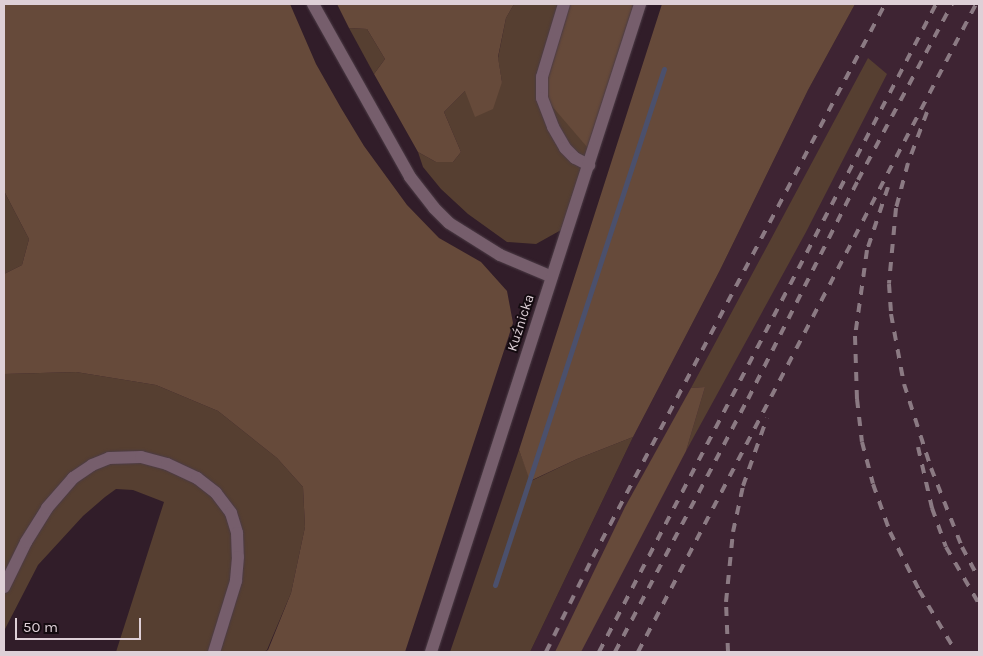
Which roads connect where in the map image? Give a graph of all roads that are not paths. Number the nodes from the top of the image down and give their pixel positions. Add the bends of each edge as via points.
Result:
1 (313, 4) edge
2 (564, 4) edge
3 (640, 4) edge
4 (589, 165) junction
5 (552, 277) junction
6 (4, 586) edge
7 (214, 652) edge
8 (431, 652) edge

1 - 5 street via 410,177 434,208 449,223 500,256
2 - 4 street via 542,77 542,98 565,148
3 - 4 street, Kuźnicka
4 - 5 street, Kuźnicka
5 - 8 street, Kuźnicka
6 - 7 street via 26,542 73,478 109,458 141,456 167,464 197,478 216,494 231,513 237,533 236,581

